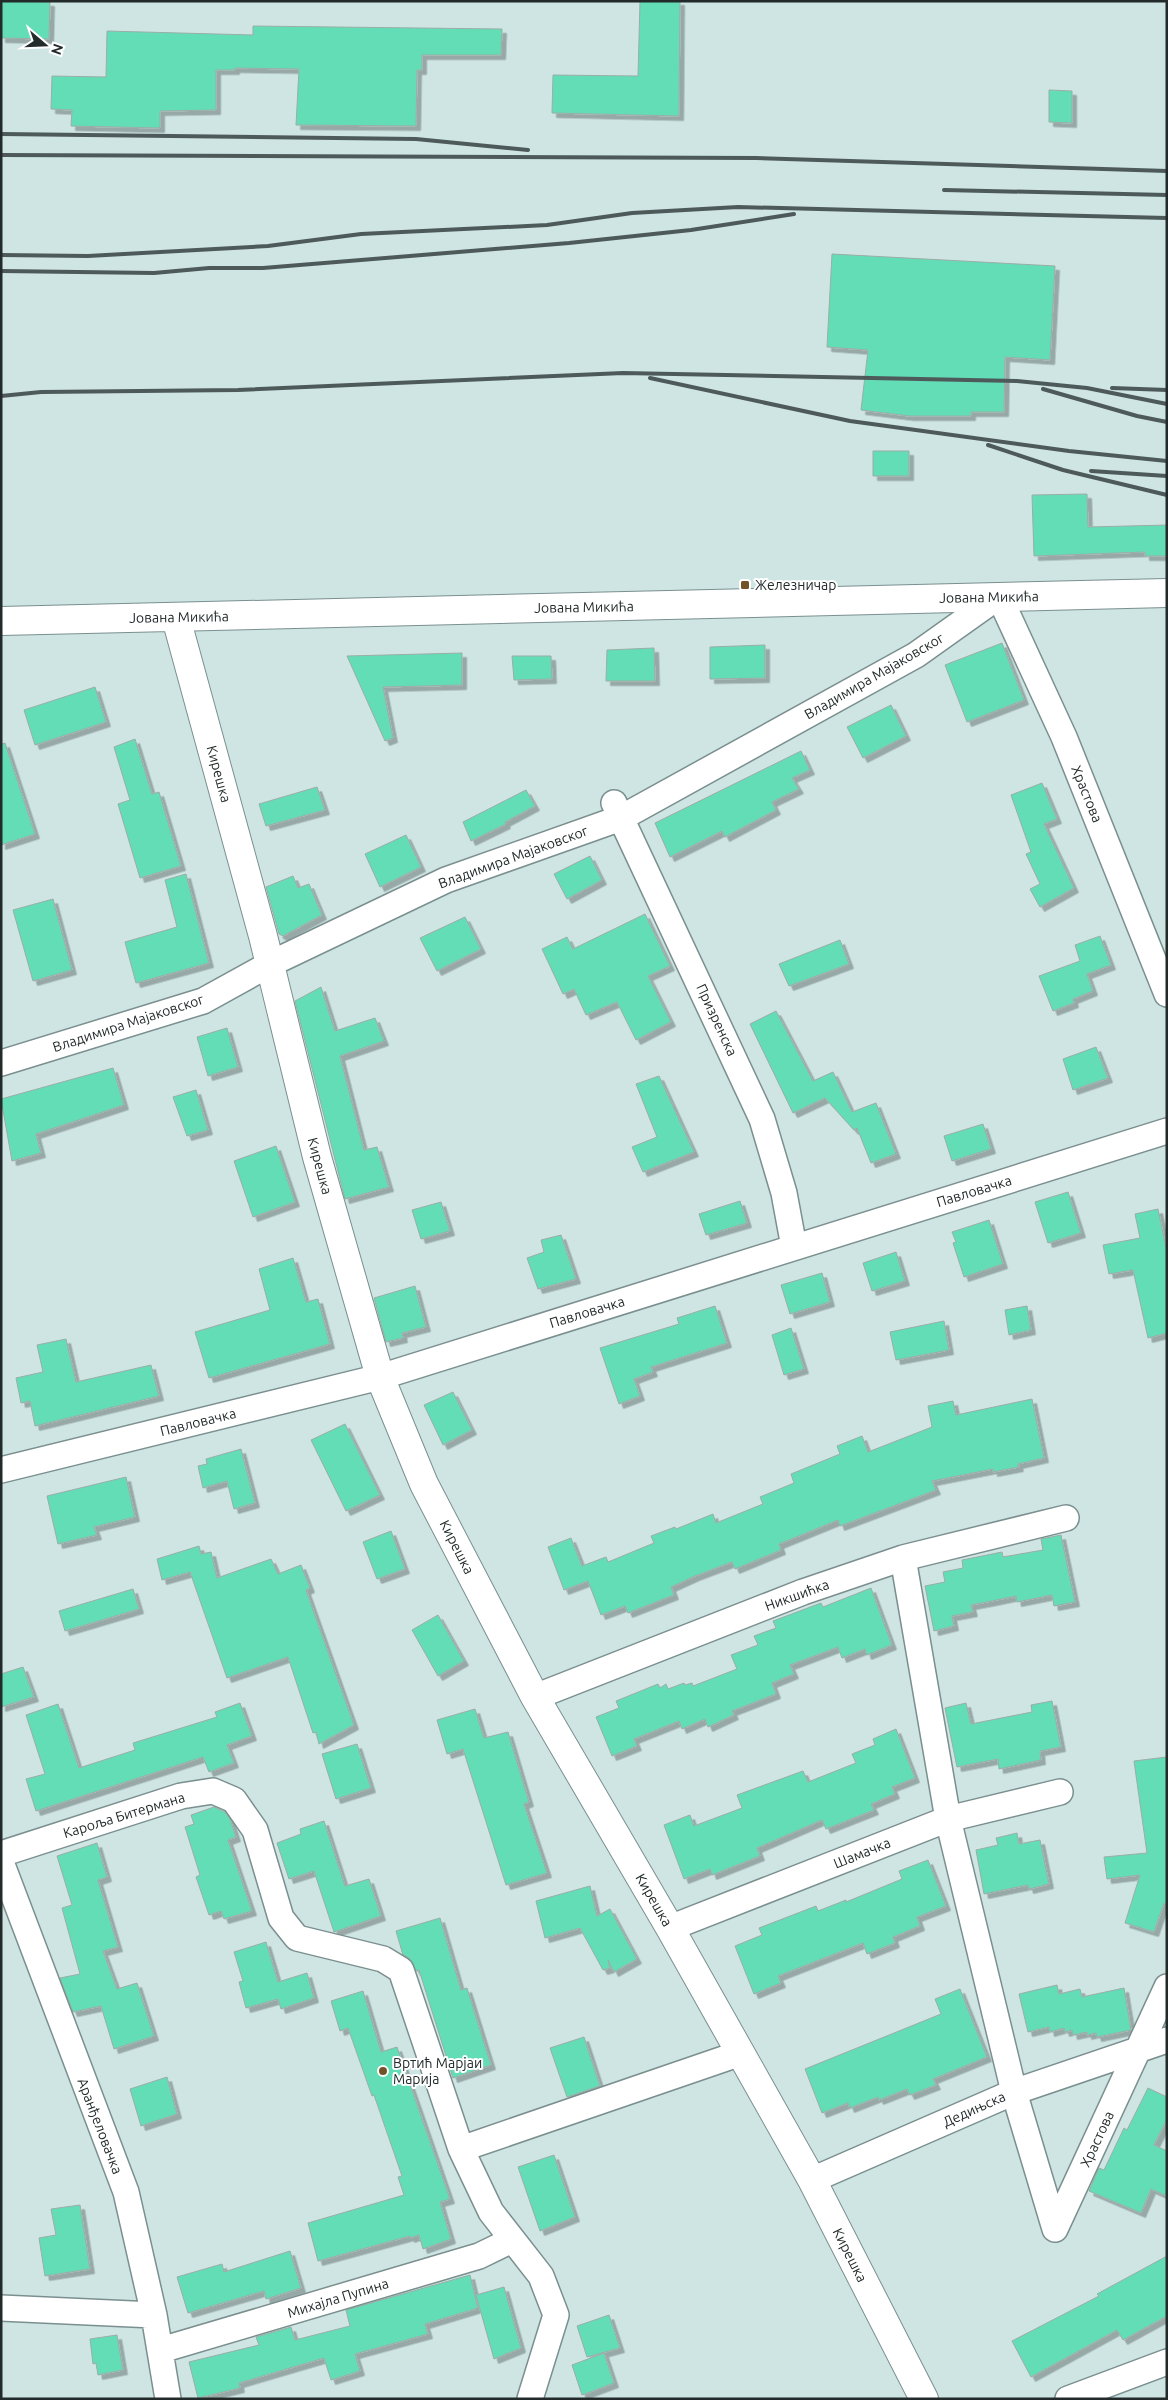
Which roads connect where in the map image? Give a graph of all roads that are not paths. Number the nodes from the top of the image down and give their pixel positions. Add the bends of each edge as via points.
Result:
1 (1167, 593) edge
2 (999, 596) junction
3 (176, 618) junction
4 (1, 621) edge
5 (617, 811) junction
6 (270, 964) junction
7 (1167, 994) edge
8 (1, 1063) edge
9 (1167, 1131) edge
10 (794, 1247) junction
11 (380, 1377) junction
12 (1, 1470) edge
13 (1066, 1518) dead end
14 (903, 1558) junction
15 (535, 1697) junction
16 (1060, 1792) dead end
17 (948, 1819) junction
18 (1, 1854) edge
19 (1, 1862) edge
20 (670, 1928) junction
21 (1167, 1987) edge
22 (1167, 2040) edge
23 (1139, 2049) junction
24 (741, 2053) junction
25 (1014, 2092) junction
26 (461, 2149) junction
27 (812, 2180) junction
28 (512, 2240) junction
29 (1, 2308) edge
30 (154, 2315) junction
31 (161, 2350) junction
32 (1167, 2362) edge
33 (168, 2399) edge
34 (530, 2399) edge
35 (924, 2399) edge
36 (1068, 2399) edge

1 - 2 street, Јована Микића
2 - 3 street, Јована Микића
2 - 5 street, Владимира Мајаковског via 916,655
2 - 7 street, Храстова via 1067,746
3 - 4 street, Јована Микића
3 - 6 street, Кирешка
5 - 6 street, Владимира Мајаковског via 446,880
5 - 10 street, Призренска via 762,1119 784,1193
6 - 8 street, Владимира Мајаковског via 203,1001
6 - 11 street, Кирешка via 317,1157
9 - 10 street, Павловачка
10 - 11 street, Павловачка
11 - 12 street, Павловачка
11 - 15 street, Кирешка via 424,1484
13 - 14 street, Никшићка
14 - 15 street, Никшићка via 803,1592
14 - 17 street
15 - 20 street, Кирешка
16 - 17 street, Шамачка
17 - 20 street, Шамачка
17 - 25 street
18 - 26 street, Кароља Битермана via 181,1796 213,1791 234,1800 255,1830 281,1918 297,1938 383,1959 401,1970
19 - 30 street, Аранђеловачка via 126,2192
20 - 24 street, Кирешка
21 - 23 street, Храстова
22 - 23 street
23 - 25 street, Дедињска
23 - 25 street, Храстова via 1055,2229
24 - 26 street
24 - 27 street, Кирешка
25 - 27 street, Дедињска
26 - 28 street, Кароља Битермана via 491,2212
27 - 35 street, Кирешка
28 - 31 street, Михајла Пупина via 479,2256
28 - 34 street, Кароља Битермана via 541,2276 556,2315
29 - 30 street
30 - 31 street, Аранђеловачка
31 - 33 street, Аранђеловачка
32 - 36 street

